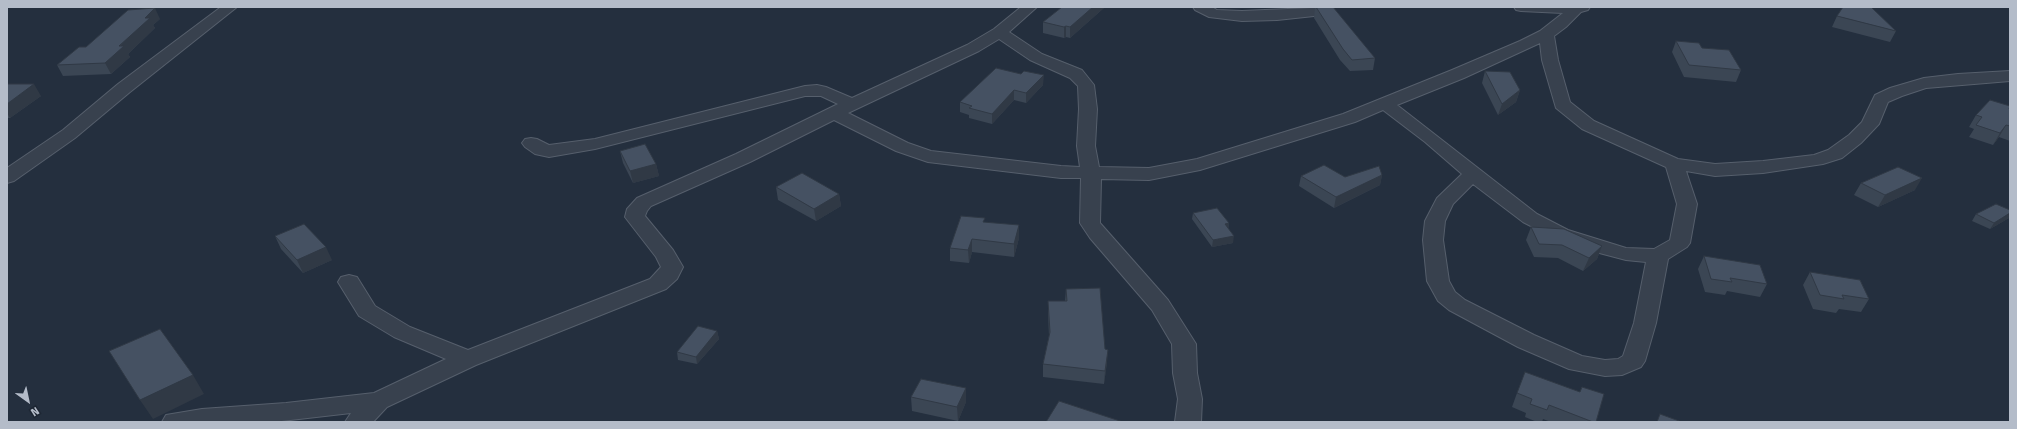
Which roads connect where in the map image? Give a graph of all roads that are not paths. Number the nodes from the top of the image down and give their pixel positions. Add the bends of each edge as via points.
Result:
1 (230, 7) edge
2 (1030, 7) edge
3 (1200, 7) edge
4 (1327, 7) edge
5 (1521, 7) edge
6 (1579, 8) edge
7 (999, 32) junction
8 (1546, 34) junction
9 (2010, 76) edge
10 (1384, 103) junction
11 (852, 104) junction
12 (835, 113) junction
13 (531, 143) dead end
14 (1674, 164) junction
15 (1091, 172) junction
16 (1473, 174) junction
17 (7, 178) edge
18 (1658, 256) junction
19 (348, 282) dead end
20 (468, 359) junction
21 (378, 401) junction
22 (175, 422) edge
23 (358, 422) edge
24 (1188, 422) edge

1 - 17 street via 124,88 69,134
2 - 7 street
3 - 4 street via 1214,14 1242,16 1314,11
5 - 6 street
6 - 8 street
7 - 11 street via 935,67
7 - 15 street via 1036,57 1076,74 1086,84 1086,146
8 - 10 street via 1458,74
8 - 14 street via 1562,104 1588,125
9 - 14 street via 1924,83 1896,92 1881,99 1870,124 1855,139 1835,154 1816,160 1715,170
10 - 15 street via 1336,123 1200,164 1149,174
10 - 16 street
11 - 12 street
11 - 13 street via 826,92 805,91 595,144 549,151
12 - 15 street via 902,147 928,156 996,166
12 - 20 street via 644,202 637,209 635,217 672,266 669,274 658,284
14 - 18 street via 1687,204 1686,210 1680,243
15 - 24 street via 1090,223 1160,305 1184,344 1185,373 1190,399
16 - 18 street via 1530,218 1562,234 1626,254
16 - 18 street via 1444,202 1435,221 1433,240 1438,282 1446,296 1457,305 1526,341 1577,363 1605,368 1622,367 1633,361 1645,323
19 - 20 street via 367,311 402,332
20 - 21 street
21 - 22 street
21 - 23 street

